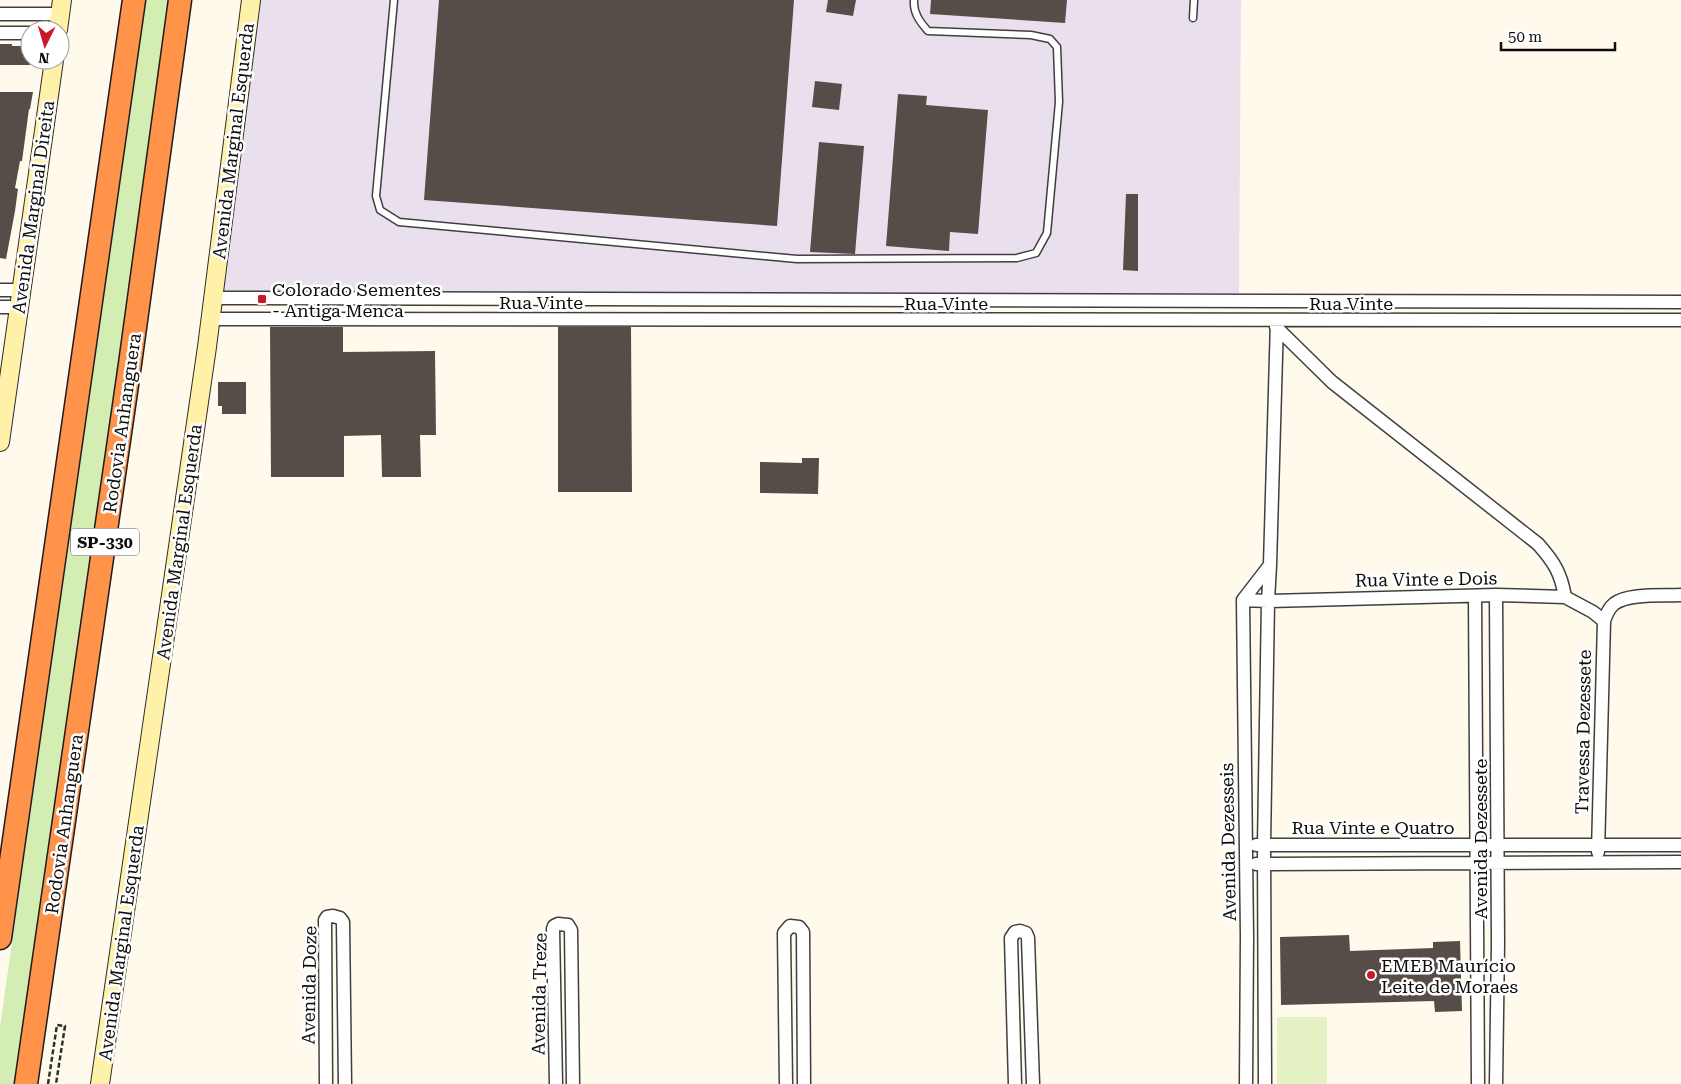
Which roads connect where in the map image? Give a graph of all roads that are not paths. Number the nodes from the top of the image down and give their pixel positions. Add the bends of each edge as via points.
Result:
1 (134, 0) edge
2 (180, 0) edge
3 (251, 0) edge
4 (394, 0) edge
5 (914, 0) edge
6 (1194, 0) edge
7 (0, 14) edge
8 (60, 15) edge
9 (1193, 18) dead end
10 (0, 33) edge
11 (20, 33) edge
12 (53, 70) edge
13 (0, 290) edge
14 (20, 298) junction
15 (213, 298) junction
16 (1681, 302) edge
17 (0, 307) edge
18 (210, 319) junction
19 (1681, 320) edge
20 (1276, 324) junction
21 (0, 442) edge
22 (1270, 565) junction
23 (1496, 595) junction
24 (1681, 595) edge
25 (1475, 596) junction
26 (1566, 597) junction
27 (1243, 600) junction
28 (1268, 601) junction
29 (1604, 621) junction
30 (1477, 844) junction
31 (1497, 844) junction
32 (1598, 844) junction
33 (1681, 844) edge
34 (1246, 845) junction
35 (1264, 845) junction
36 (1599, 862) junction
37 (1681, 862) edge
38 (1477, 863) junction
39 (1498, 863) junction
40 (1246, 864) junction
41 (1264, 864) junction
42 (0, 938) edge
43 (325, 987) junction
44 (344, 987) junction
45 (804, 1038) junction
46 (786, 1039) junction
47 (26, 1084) edge
48 (100, 1084) edge
49 (326, 1084) edge
50 (345, 1084) edge
51 (556, 1084) edge
52 (573, 1084) edge
53 (786, 1084) edge
54 (804, 1084) edge
55 (1015, 1084) edge
56 (1033, 1084) edge
57 (1246, 1084) edge
58 (1265, 1084) edge
59 (1478, 1084) edge
60 (1496, 1084) edge

1 - 42 highway, SP-330
2 - 47 highway, Rodovia Anhanguera / SP-330
3 - 15 main road, Avenida Marginal Esquerda
4 - 5 lane via 376,196 380,210 399,222 797,259 1017,258 1036,253 1047,233 1058,102 1057,47 1050,39 1030,35 928,31 919,22
6 - 9 lane
7 - 8 street
10 - 11 street
12 - 14 main road, Avenida Marginal Direita
13 - 14 street
14 - 17 street
14 - 21 main road, Avenida Marginal Direita
15 - 16 street, Rua Vinte
15 - 18 main road, Avenida Marginal Esquerda
18 - 20 street, Rua Vinte
18 - 48 main road, Avenida Marginal Esquerda
19 - 20 street, Rua Vinte
20 - 22 street, Avenida Dezesseis
20 - 26 street via 1332,382 1538,544 1562,578
22 - 27 street
22 - 28 street, Avenida Dezesseis
23 - 25 street, Rua Vinte e Dois
23 - 26 street, Rua Vinte e Dois
23 - 31 street, Avenida Dezessete
24 - 29 street, Travessa Dezessete via 1620,600 1612,605
25 - 28 street, Rua Vinte e Dois
25 - 30 street, Avenida Dezessete
26 - 29 street, Rua Vinte e Dois
27 - 28 street, Rua Vinte e Dois
27 - 34 street, Avenida Dezesseis
28 - 35 street, Avenida Dezesseis
29 - 32 street, Travessa Dezessete
30 - 31 street, Rua Vinte e Quatro
30 - 35 street, Rua Vinte e Quatro
30 - 38 street, Avenida Dezessete
31 - 32 street, Rua Vinte e Quatro
31 - 39 street, Avenida Dezessete
32 - 33 street, Rua Vinte e Quatro
32 - 36 street, Travessa Dezessete
34 - 35 street, Rua Vinte e Quatro
34 - 40 street, Avenida Dezesseis
35 - 41 street, Avenida Dezesseis
36 - 37 street, Rua Vinte e Quatro
36 - 39 street, Rua Vinte e Quatro
38 - 39 street, Rua Vinte e Quatro
38 - 41 street, Rua Vinte e Quatro
38 - 59 street, Avenida Dezessete
39 - 60 street, Avenida Dezessete
40 - 41 street, Rua Vinte e Quatro
40 - 57 street, Avenida Dezesseis
41 - 58 street, Avenida Dezesseis
43 - 44 street
43 - 44 street, Avenida Doze via 325,920 333,916 343,922
43 - 49 street, Avenida Doze
44 - 50 street, Avenida Doze
45 - 46 street
45 - 46 street via 803,932 790,926 784,933
45 - 54 street
46 - 53 street
51 - 52 street, Avenida Treze via 553,929 562,924 571,930
55 - 56 street via 1011,938 1015,932 1020,932 1026,933 1028,938

